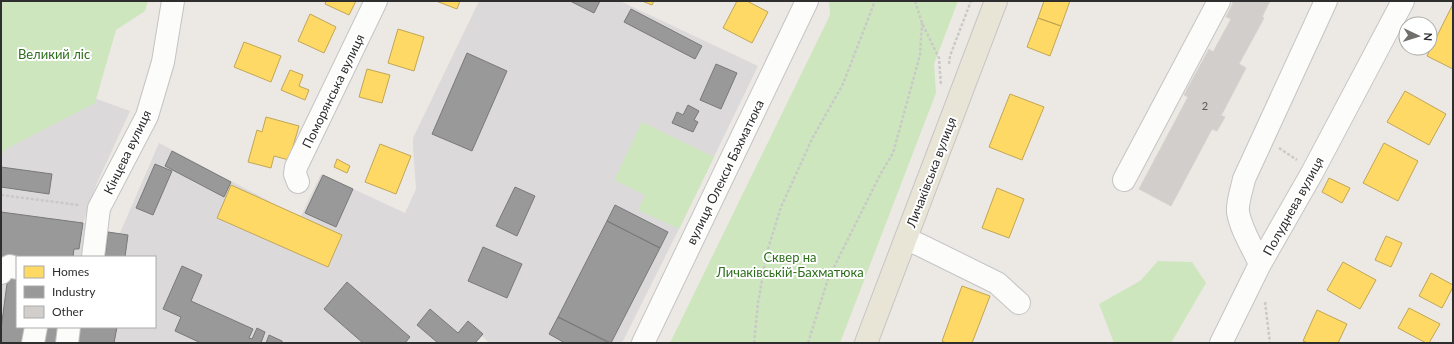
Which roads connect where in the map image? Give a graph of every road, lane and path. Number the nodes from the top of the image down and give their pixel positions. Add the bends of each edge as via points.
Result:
1 (173, 1) edge
2 (376, 1) edge
3 (807, 1) edge
4 (876, 1) edge
5 (915, 1) edge
6 (996, 1) edge
7 (1219, 1) edge
8 (1326, 1) edge
9 (1403, 1) edge
10 (922, 23) junction
11 (941, 87) dead end
12 (1124, 180) dead end
13 (298, 182) dead end
14 (1, 195) edge
15 (99, 208) junction
16 (906, 239) junction
17 (93, 256) edge
18 (1260, 264) junction
19 (16, 268) edge
20 (1, 273) edge
21 (1019, 303) dead end
22 (36, 328) edge
23 (69, 328) edge
24 (33, 343) edge
25 (67, 343) edge
26 (643, 343) edge
27 (754, 343) edge
28 (808, 343) edge
29 (866, 343) edge
30 (1221, 343) edge

1 - 15 street, Кінцева вулиця via 164,62 147,116
2 - 13 street, Поморянська вулиця via 296,167
3 - 26 street, вулиця Олекси Бахматюка
4 - 27 path via 843,84 812,139 781,207 766,252
5 - 10 path
6 - 16 main road, Личаківська вулиця
7 - 12 street
8 - 18 street, Полуднева вулиця via 1243,184 1238,211
9 - 18 street, Полуднева вулиця via 1312,173
10 - 11 path via 939,58
10 - 28 path via 920,55 892,153 828,279
14 - 15 path
15 - 17 street
16 - 21 street via 997,283
16 - 29 main road, Личаківська вулиця
18 - 30 street
19 - 20 street via 4,268
22 - 24 street
23 - 25 street

